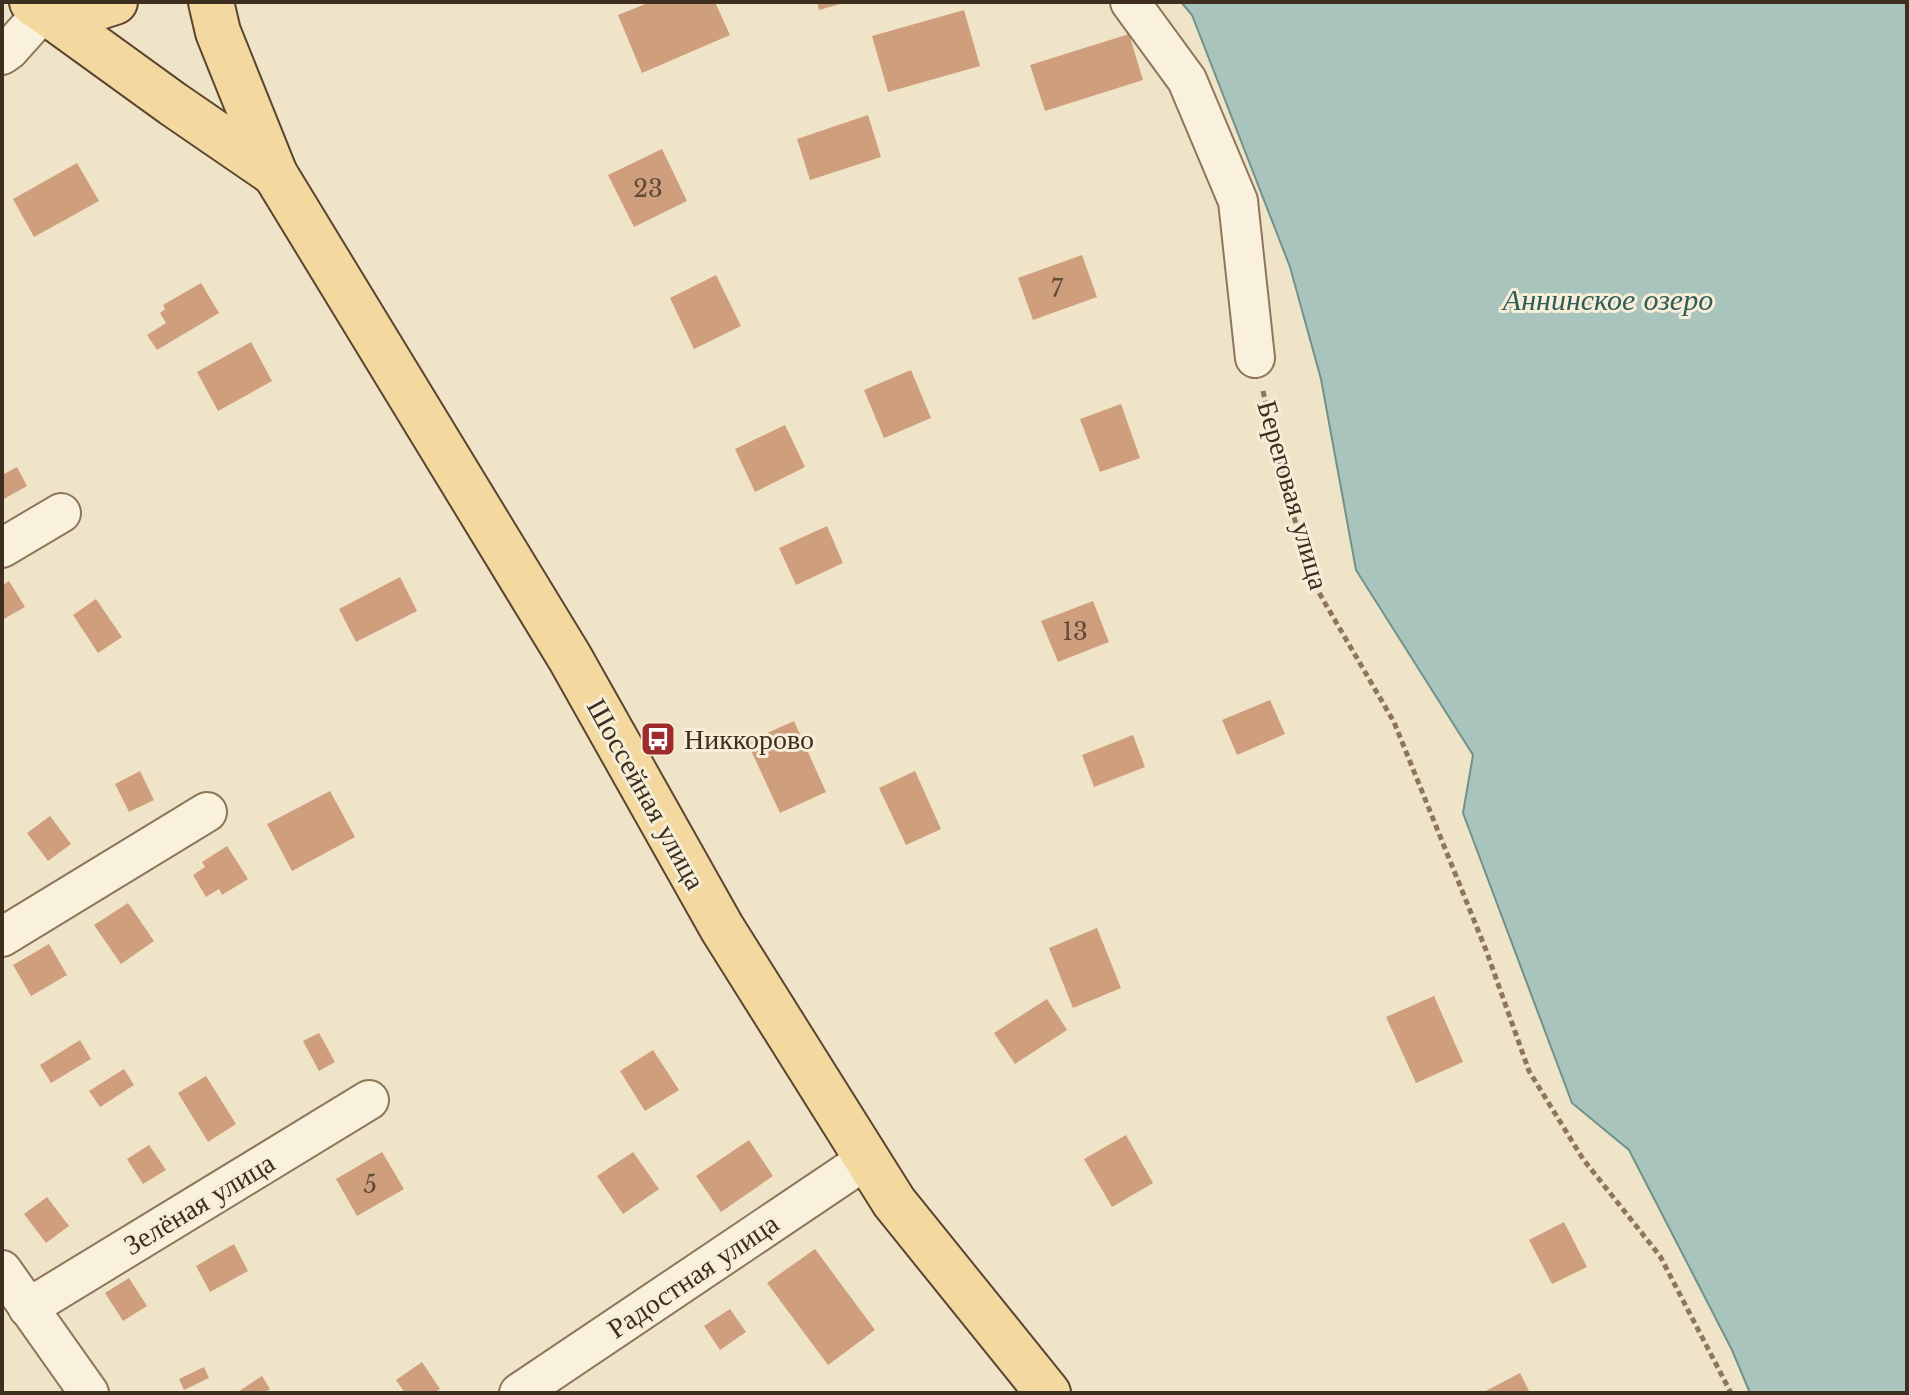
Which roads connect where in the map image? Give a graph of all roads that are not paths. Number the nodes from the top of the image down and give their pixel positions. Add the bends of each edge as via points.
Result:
1 (115, 2) edge
2 (211, 2) edge
3 (1130, 2) edge
4 (37, 6) edge
5 (2, 55) edge
6 (275, 174) junction
7 (1255, 358) road end
8 (61, 513) dead end
9 (2, 548) edge
10 (207, 812) dead end
11 (2, 937) edge
12 (369, 1100) dead end
13 (867, 1159) junction
14 (2, 1270) edge
15 (28, 1308) junction
16 (89, 1393) edge
17 (519, 1393) edge
18 (1048, 1393) edge

1 - 4 main road via 93,9
2 - 6 main road
3 - 7 street via 1187,80 1238,201
4 - 5 street
4 - 6 main road
6 - 13 main road, Шоссейная улица via 570,658 722,928
8 - 9 street
10 - 11 street
12 - 15 street, Зелёная улица
13 - 17 street, Радостная улица
13 - 18 main road, Шоссейная улица via 894,1202
14 - 15 street
15 - 16 street

